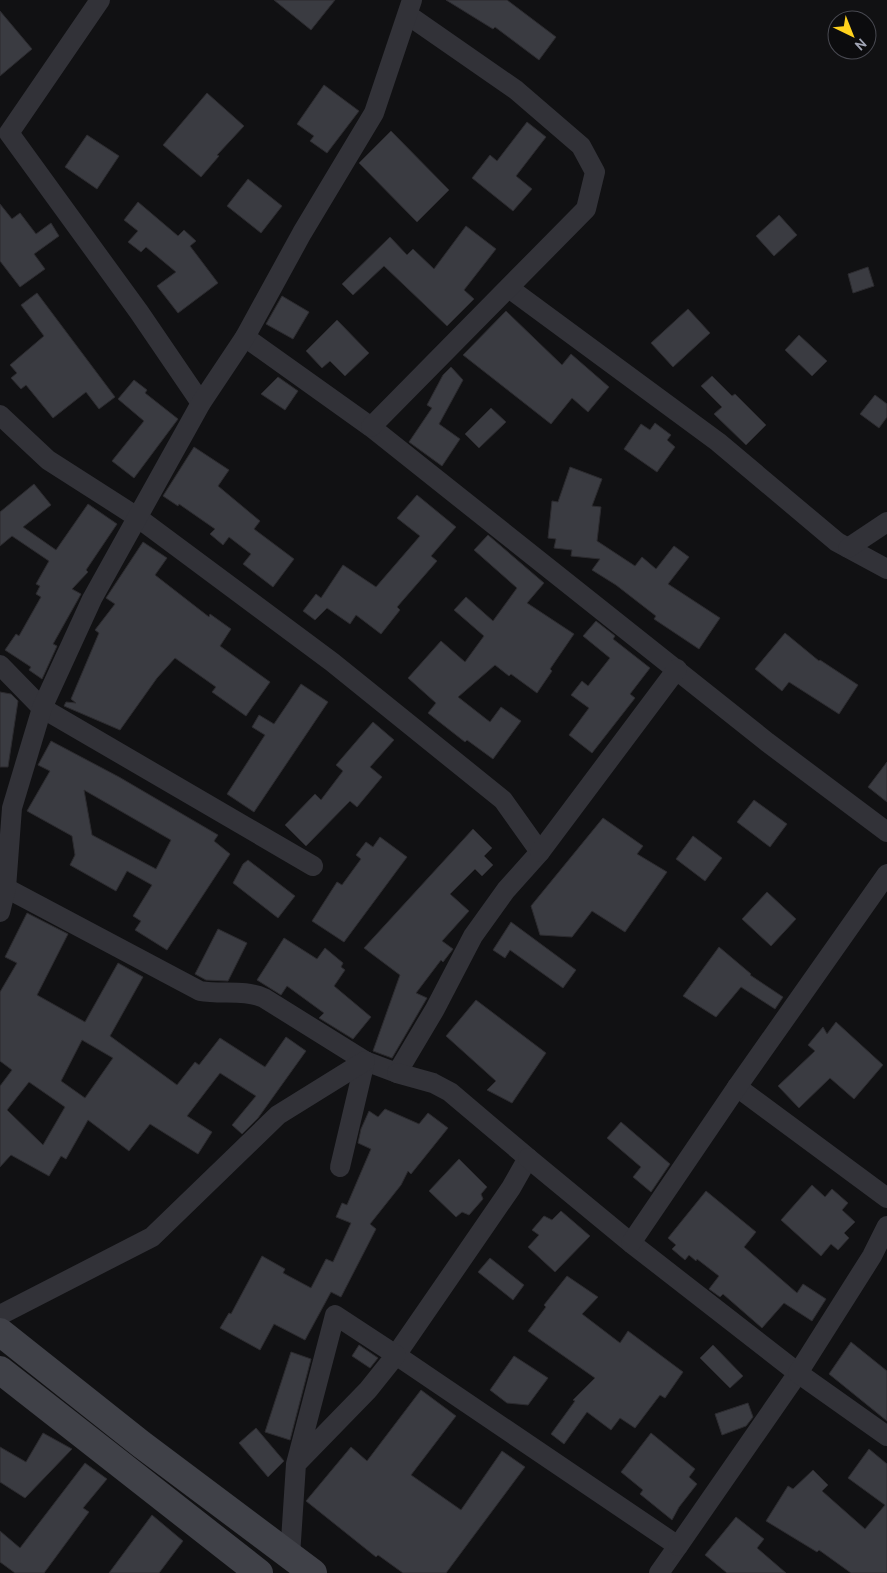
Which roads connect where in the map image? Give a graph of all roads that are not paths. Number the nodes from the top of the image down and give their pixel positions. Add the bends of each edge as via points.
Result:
1 (100, 0) edge
2 (410, 8) edge
3 (4, 129) edge
4 (510, 288) junction
5 (245, 337) junction
6 (201, 402) junction
7 (0, 415) edge
8 (371, 427) junction
9 (137, 518) junction
10 (887, 522) edge
11 (848, 548) junction
12 (887, 569) edge
13 (0, 665) edge
14 (677, 669) junction
15 (42, 708) junction
16 (887, 832) edge
17 (540, 852) junction
18 (313, 866) dead end
19 (887, 874) edge
20 (6, 888) junction
21 (0, 912) edge
22 (364, 1061) junction
23 (398, 1073) junction
24 (737, 1087) junction
25 (528, 1158) junction
26 (340, 1167) dead end
27 (887, 1198) edge
28 (887, 1226) edge
29 (631, 1244) junction
30 (0, 1315) edge
31 (0, 1332) edge
32 (396, 1355) junction
33 (0, 1370) edge
34 (798, 1373) junction
35 (887, 1436) edge
36 (296, 1464) junction
37 (678, 1546) junction
38 (290, 1556) junction
39 (259, 1573) edge
40 (312, 1573) edge
41 (660, 1573) edge

1 - 3 street
2 - 4 street via 516,90 581,146 595,172 586,209
2 - 5 street via 374,113 302,233
3 - 6 street
4 - 8 street
4 - 11 street via 718,442
5 - 6 street
5 - 8 street
6 - 9 street
7 - 9 street via 48,460
8 - 14 street
9 - 15 street via 92,599
9 - 17 street via 332,662 503,800
10 - 11 street
11 - 12 street
13 - 15 street
14 - 16 street
14 - 17 street
15 - 18 street
15 - 20 street via 12,808
17 - 23 street via 506,890 473,936
19 - 24 street
20 - 21 street
20 - 22 street via 200,991 252,993 264,998
22 - 23 street
22 - 26 street
22 - 30 street via 278,1115 152,1237
23 - 25 street via 433,1083 450,1092
24 - 27 street
24 - 29 street
25 - 29 street
25 - 32 street via 511,1188
28 - 34 street via 872,1256
29 - 34 street
31 - 38 street
32 - 36 street via 368,1390
32 - 36 street via 336,1315
32 - 37 street
33 - 39 street
34 - 35 street
34 - 37 street
36 - 38 street
37 - 41 street
38 - 40 street

